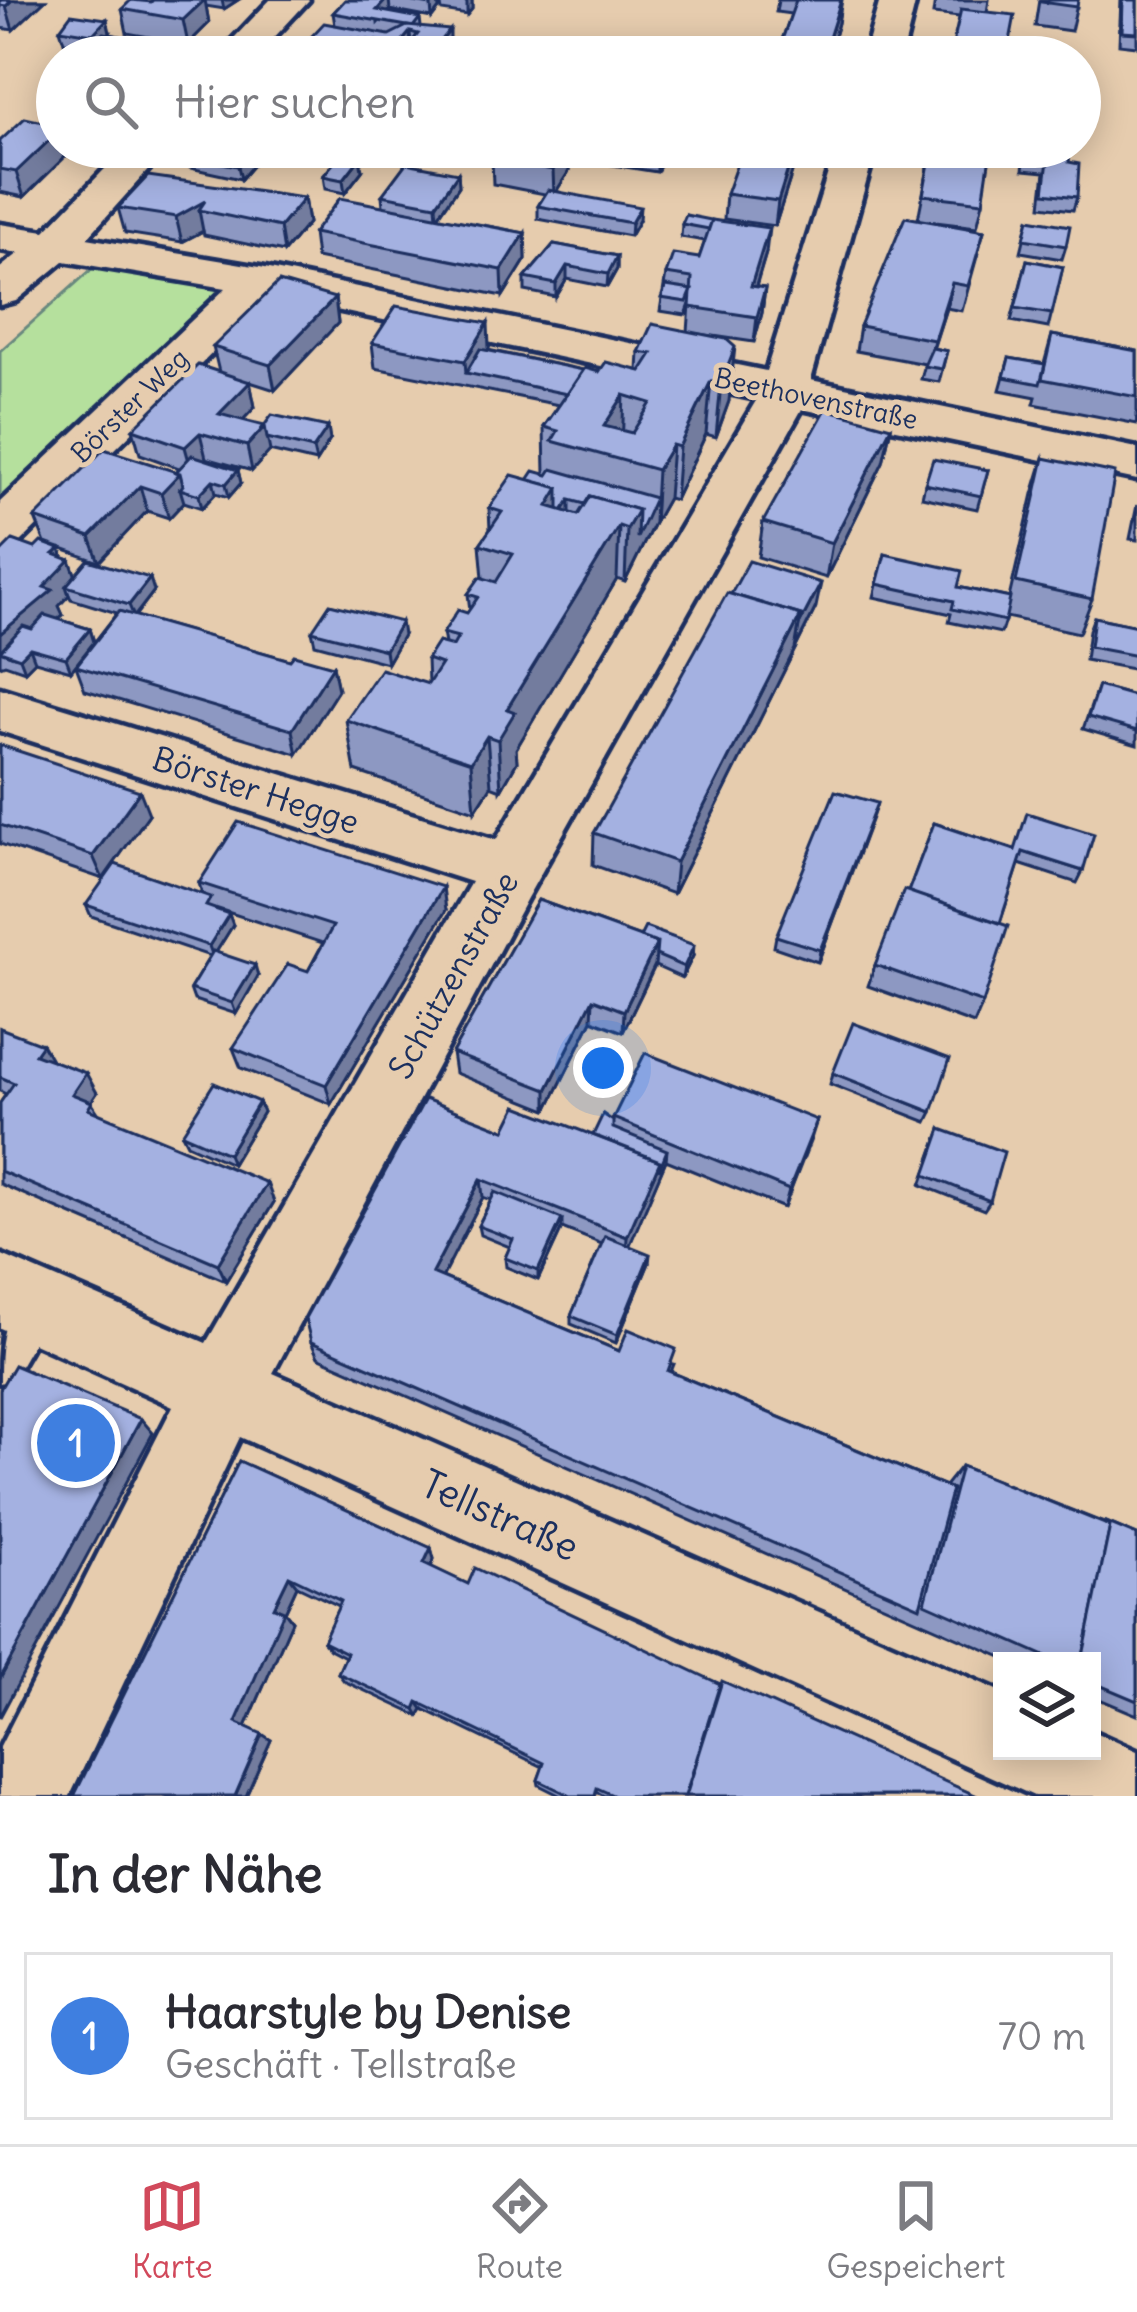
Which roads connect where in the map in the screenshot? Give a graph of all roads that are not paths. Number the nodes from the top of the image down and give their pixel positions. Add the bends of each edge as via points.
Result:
1 (291, 0) edge
2 (898, 0) edge
3 (256, 36) edge
4 (889, 36) edge
5 (129, 168) edge
6 (850, 168) edge
7 (0, 236) edge
8 (57, 244) junction
9 (260, 280) junction
10 (0, 291) edge
11 (784, 394) junction
12 (1137, 464) edge
13 (0, 532) edge
14 (0, 709) edge
15 (511, 871) junction
16 (12, 1321) edge
17 (221, 1392) junction
18 (993, 1733) edge
19 (1054, 1760) edge
20 (23, 1796) edge
21 (1136, 1796) edge

1 - 3 street
2 - 4 street
5 - 8 street
6 - 11 street, Schützenstraße
7 - 8 street, Beethovenstraße
8 - 9 street, Beethovenstraße
8 - 10 street
9 - 11 street, Beethovenstraße
9 - 13 street, Börster Weg
11 - 12 street, Beethovenstraße
11 - 15 street, Schützenstraße
14 - 15 street, Börster Hegge
15 - 17 street, Schützenstraße
16 - 17 street, Tellstraße
17 - 18 street, Tellstraße
17 - 20 street, Schützenstraße
19 - 21 street

